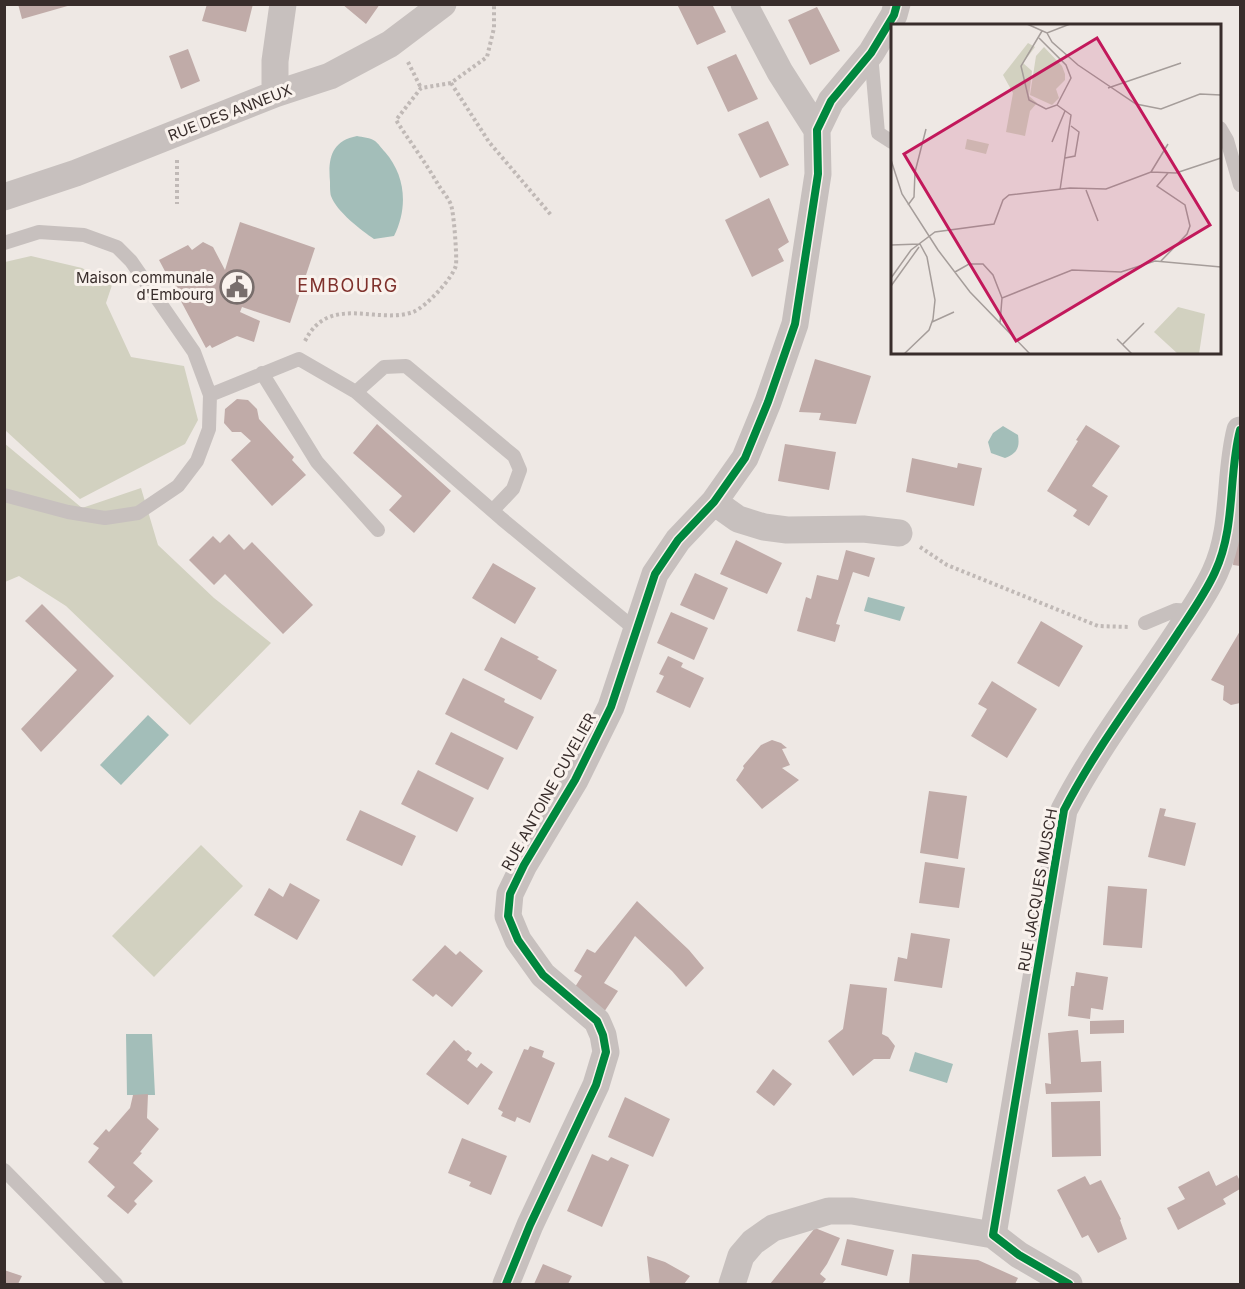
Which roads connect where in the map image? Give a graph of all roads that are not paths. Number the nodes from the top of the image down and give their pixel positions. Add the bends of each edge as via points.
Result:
1 (283, 4) edge
2 (443, 4) edge
3 (744, 4) edge
4 (897, 4) edge
5 (871, 53) junction
6 (275, 94) junction
7 (817, 130) junction
8 (1221, 130) edge
9 (891, 141) edge
10 (1240, 185) edge
11 (4, 197) edge
12 (4, 243) edge
13 (262, 373) junction
14 (356, 392) junction
15 (210, 395) junction
16 (1240, 430) edge
17 (4, 495) edge
18 (714, 502) junction
19 (493, 510) junction
20 (378, 530) dead end
21 (899, 533) road end
22 (1192, 611) junction
23 (1146, 623) road end
24 (636, 630) junction
25 (4, 1170) edge
26 (993, 1235) junction
27 (116, 1284) edge
28 (506, 1284) edge
29 (732, 1284) edge
30 (1069, 1284) edge

1 - 6 street
2 - 6 street, RUE DES ANNEUX via 370,55 330,76
3 - 7 street
4 - 5 street, RUE ANTOINE CUVELIER
5 - 7 street, RUE ANTOINE CUVELIER via 831,101
5 - 9 lane via 878,134
6 - 11 street, RUE DES ANNEUX via 76,173
7 - 18 street, RUE ANTOINE CUVELIER via 818,174 795,324 746,458
8 - 10 lane
12 - 15 lane via 39,232 84,235 117,247 131,261 194,352
13 - 14 lane via 299,359
13 - 15 lane
13 - 20 lane via 316,462
14 - 19 lane
14 - 19 lane via 384,368 406,366 514,456 520,470 513,489
15 - 17 lane via 209,429 197,461 178,486 138,513 105,518
16 - 22 street, RUE JACQUES MUSCH via 1231,514 1222,555
18 - 21 street via 738,519 764,527
18 - 24 street, RUE ANTOINE CUVELIER via 678,540 655,574
19 - 24 lane
22 - 23 lane via 1176,610
22 - 26 street, RUE JACQUES MUSCH via 1083,773 1064,810
24 - 28 street, RUE ANTOINE CUVELIER via 611,707 575,780 510,894 508,916 518,940 543,975 597,1021 606,1052 596,1085
25 - 27 lane
26 - 29 street via 852,1211 829,1211 772,1228 753,1242 741,1256
26 - 30 street

